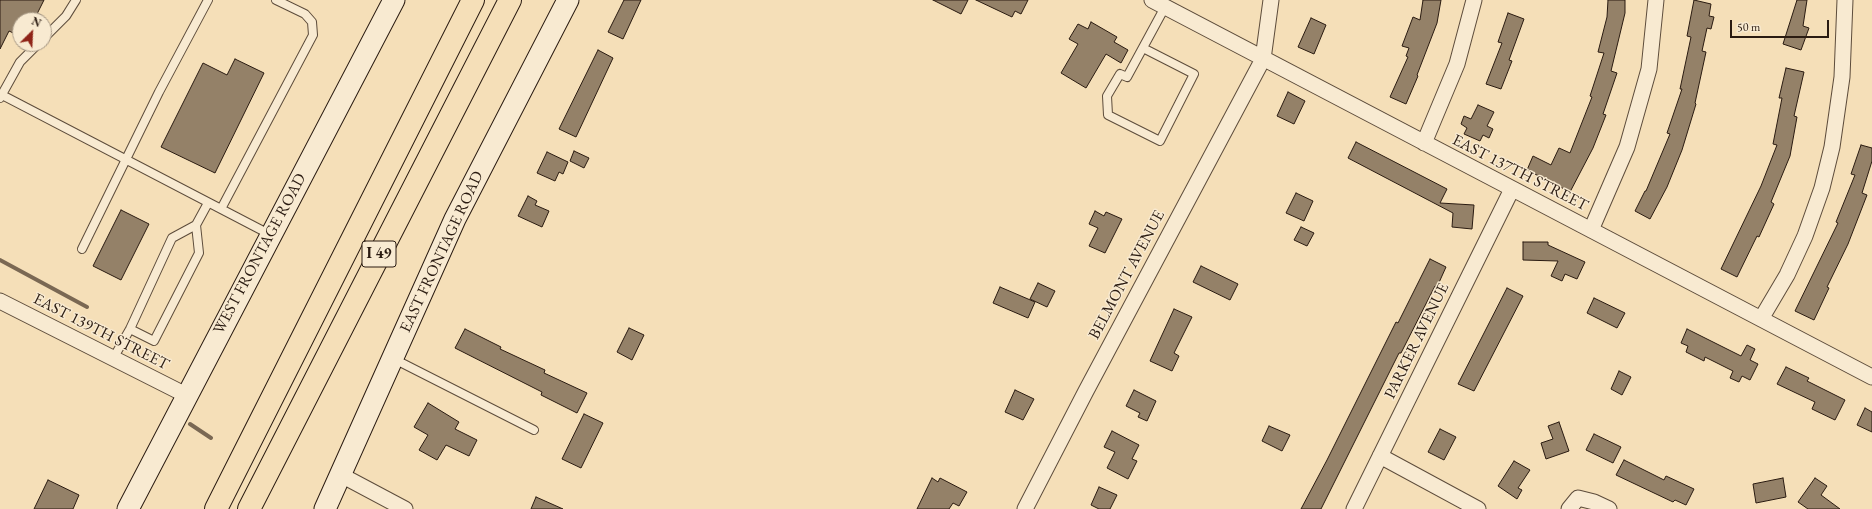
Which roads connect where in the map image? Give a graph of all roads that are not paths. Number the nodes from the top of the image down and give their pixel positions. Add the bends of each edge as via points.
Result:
1 (76, 0) edge
2 (208, 0) edge
3 (276, 0) edge
4 (394, 0) edge
5 (474, 0) edge
6 (510, 0) edge
7 (568, 0) edge
8 (1271, 0) edge
9 (1474, 0) edge
10 (1656, 0) edge
11 (1845, 0) edge
12 (1159, 4) edge
13 (52, 30) edge
14 (1143, 48) junction
15 (30, 52) edge
16 (1263, 59) junction
17 (1, 96) edge
18 (1424, 143) junction
19 (126, 160) junction
20 (1512, 189) junction
21 (208, 203) junction
22 (221, 209) junction
23 (196, 225) junction
24 (1591, 230) junction
25 (271, 235) junction
26 (82, 248) dead end
27 (0, 301) edge
28 (1760, 318) junction
29 (130, 329) junction
30 (114, 357) junction
31 (393, 358) junction
32 (1872, 376) edge
33 (186, 395) junction
34 (534, 430) dead end
35 (1380, 456) junction
36 (341, 475) junction
37 (1573, 504) edge
38 (128, 509) edge
39 (216, 509) edge
40 (250, 509) edge
41 (325, 509) edge
42 (405, 509) edge
43 (1026, 509) edge
44 (1354, 509) edge
45 (1478, 509) edge
46 (1609, 509) edge

1 - 13 lane via 66,16
2 - 19 lane
3 - 22 lane via 305,14 312,22 313,35
4 - 25 street, WEST FRONTAGE ROAD
5 - 39 highway, I 49
6 - 40 highway, I 49
7 - 31 street, EAST FRONTAGE ROAD via 455,219
8 - 16 street
9 - 18 street via 1457,64
10 - 24 street via 1649,69 1628,147
11 - 28 street via 1842,77 1832,147 1822,188 1805,236 1787,275
12 - 14 lane
12 - 16 street, EAST 137TH STREET
14 - 14 lane via 1127,77 1120,74 1107,96 1108,115 1160,141 1194,74
15 - 17 lane via 20,62
16 - 18 street, EAST 137TH STREET
16 - 43 street, BELMONT AVENUE
17 - 19 lane
18 - 20 street, EAST 137TH STREET
19 - 21 lane
19 - 26 lane
20 - 24 street, EAST 137TH STREET
20 - 35 street, PARKER AVENUE
21 - 22 lane
21 - 23 lane
22 - 25 lane
23 - 29 lane via 172,238
23 - 29 lane via 199,253 154,341
24 - 28 street, EAST 137TH STREET
25 - 33 street, WEST FRONTAGE ROAD
27 - 30 street, EAST 139TH STREET
28 - 32 street, EAST 137TH STREET
29 - 30 lane
30 - 33 street, EAST 139TH STREET
31 - 34 lane
31 - 36 street, EAST FRONTAGE ROAD
33 - 38 street, WEST FRONTAGE ROAD
35 - 44 street, PARKER AVENUE
35 - 45 street
36 - 41 street, EAST FRONTAGE ROAD
36 - 42 street
37 - 46 street via 1594,502

